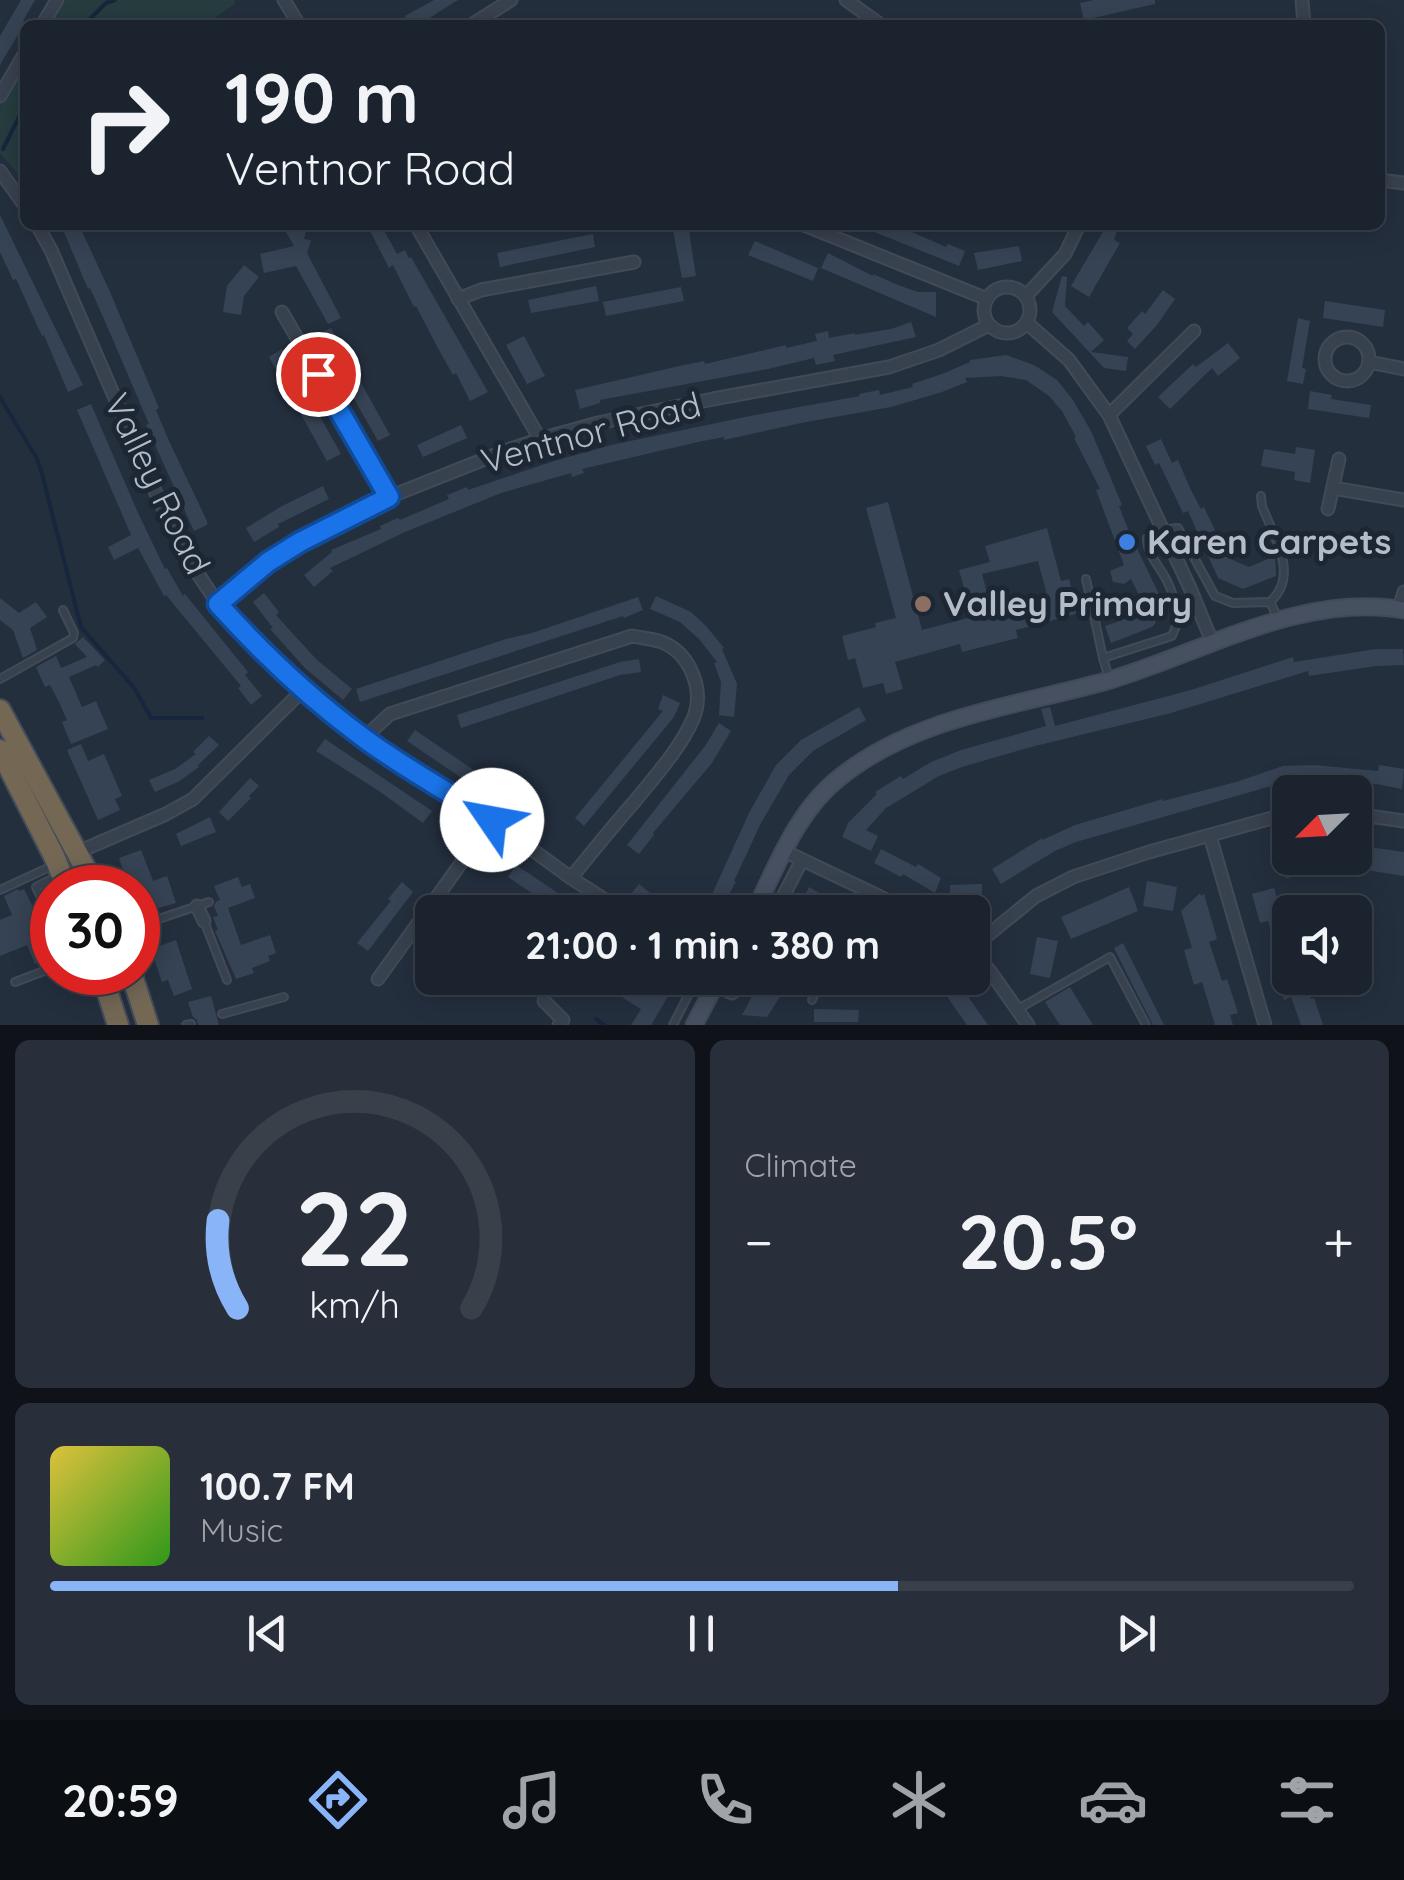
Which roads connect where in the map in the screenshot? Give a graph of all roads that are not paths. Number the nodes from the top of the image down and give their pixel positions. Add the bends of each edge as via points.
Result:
1 (512, 0) edge
2 (847, 0) edge
3 (479, 20) edge
4 (875, 20) edge
5 (20, 62) edge
6 (0, 96) edge
7 (0, 171) edge
8 (20, 199) edge
9 (39, 230) edge
10 (419, 230) edge
11 (817, 230) edge
12 (1077, 230) edge
13 (634, 262) dead end
14 (1026, 296) junction
15 (987, 298) junction
16 (458, 299) junction
17 (282, 312) dead end
18 (1027, 323) junction
19 (989, 325) junction
20 (1194, 331) dead end
21 (1369, 362) dead end
22 (1404, 368) edge
23 (1109, 415) junction
24 (540, 439) junction
25 (1339, 459) dead end
26 (1333, 488) junction
27 (1261, 496) dead end
28 (389, 497) junction
29 (1404, 500) edge
30 (1328, 509) dead end
31 (1162, 530) junction
32 (1086, 579) dead end
33 (1404, 592) edge
34 (1270, 602) junction
35 (218, 604) junction
36 (1401, 609) edge
37 (63, 610) dead end
38 (1280, 621) junction
39 (1212, 644) junction
40 (1103, 658) junction
41 (0, 679) edge
42 (1110, 680) junction
43 (303, 690) junction
44 (0, 710) edge
45 (364, 738) junction
46 (3, 761) edge
47 (1372, 816) edge
48 (1272, 818) edge
49 (492, 820) junction
50 (1404, 821) edge
51 (1210, 836) junction
52 (784, 851) junction
53 (78, 852) junction
54 (802, 860) junction
55 (57, 865) edge
56 (84, 865) edge
57 (571, 878) junction
58 (30, 883) edge
59 (0, 890) edge
60 (866, 891) junction
61 (598, 895) edge
62 (762, 895) edge
63 (784, 895) edge
64 (864, 895) edge
65 (875, 895) edge
66 (203, 904) joint
67 (160, 919) edge
68 (204, 921) joint
69 (990, 934) edge
70 (990, 972) edge
71 (30, 976) edge
72 (378, 978) dead end
73 (227, 980) dead end
74 (15, 982) dead end
75 (108, 995) edge
76 (138, 995) edge
77 (688, 995) edge
78 (709, 995) edge
79 (814, 995) edge
80 (284, 997) dead end
81 (812, 1000) dead end
82 (544, 1001) dead end
83 (1018, 1009) junction
84 (222, 1014) dead end
85 (118, 1025) edge
86 (148, 1025) edge
87 (559, 1025) edge
88 (673, 1025) edge
89 (694, 1025) edge
90 (1028, 1025) edge
91 (1146, 1025) edge
92 (1265, 1025) edge

1 - 3 street
2 - 4 street
5 - 6 street
7 - 8 street
9 - 35 street, Valley Road via 170,524
10 - 16 street
11 - 15 street
12 - 14 street via 1065,254
13 - 16 street
14 - 15 street via 1009,286
14 - 18 street
15 - 19 street
16 - 24 street
17 - 28 street
18 - 19 street via 1007,334
18 - 23 street via 1069,360
19 - 24 street, Ventnor Road via 889,367
20 - 23 street
21 - 22 street
23 - 31 street
24 - 28 street, Ventnor Road
25 - 26 street
26 - 29 street
26 - 30 street
27 - 34 lane via 1286,570
28 - 35 street, Ventnor Road via 268,562
31 - 34 lane via 1178,528 1215,596 1233,603
31 - 39 street
31 - 40 lane via 1147,544 1180,616 1172,636
32 - 40 lane
33 - 36 street
34 - 38 lane
35 - 43 street, Valley Road
36 - 38 street via 1358,607
37 - 41 lane via 73,638
38 - 39 street
39 - 42 street
40 - 42 lane
42 - 52 street via 960,719 863,761 819,796
43 - 45 street, Valley Road
43 - 53 street via 192,800
44 - 53 highway
45 - 49 street, Valley Road
45 - 57 street via 390,714 632,636 664,643 692,672 692,720
46 - 55 highway
47 - 50 street
48 - 51 street
49 - 57 street, Valley Road
49 - 72 street
51 - 69 street via 1073,876
51 - 92 street
52 - 54 street
52 - 62 street
53 - 56 highway
54 - 60 street
54 - 63 street
57 - 61 street, Valley Road
58 - 59 lane
60 - 64 lane
60 - 65 street
66 - 67 lane
66 - 68 street
68 - 73 lane
70 - 83 street
71 - 74 lane
75 - 85 highway
76 - 86 highway
77 - 88 lane
78 - 89 street
79 - 81 lane
80 - 84 lane
82 - 87 street via 563,1020
83 - 90 street
83 - 91 lane via 1110,957

